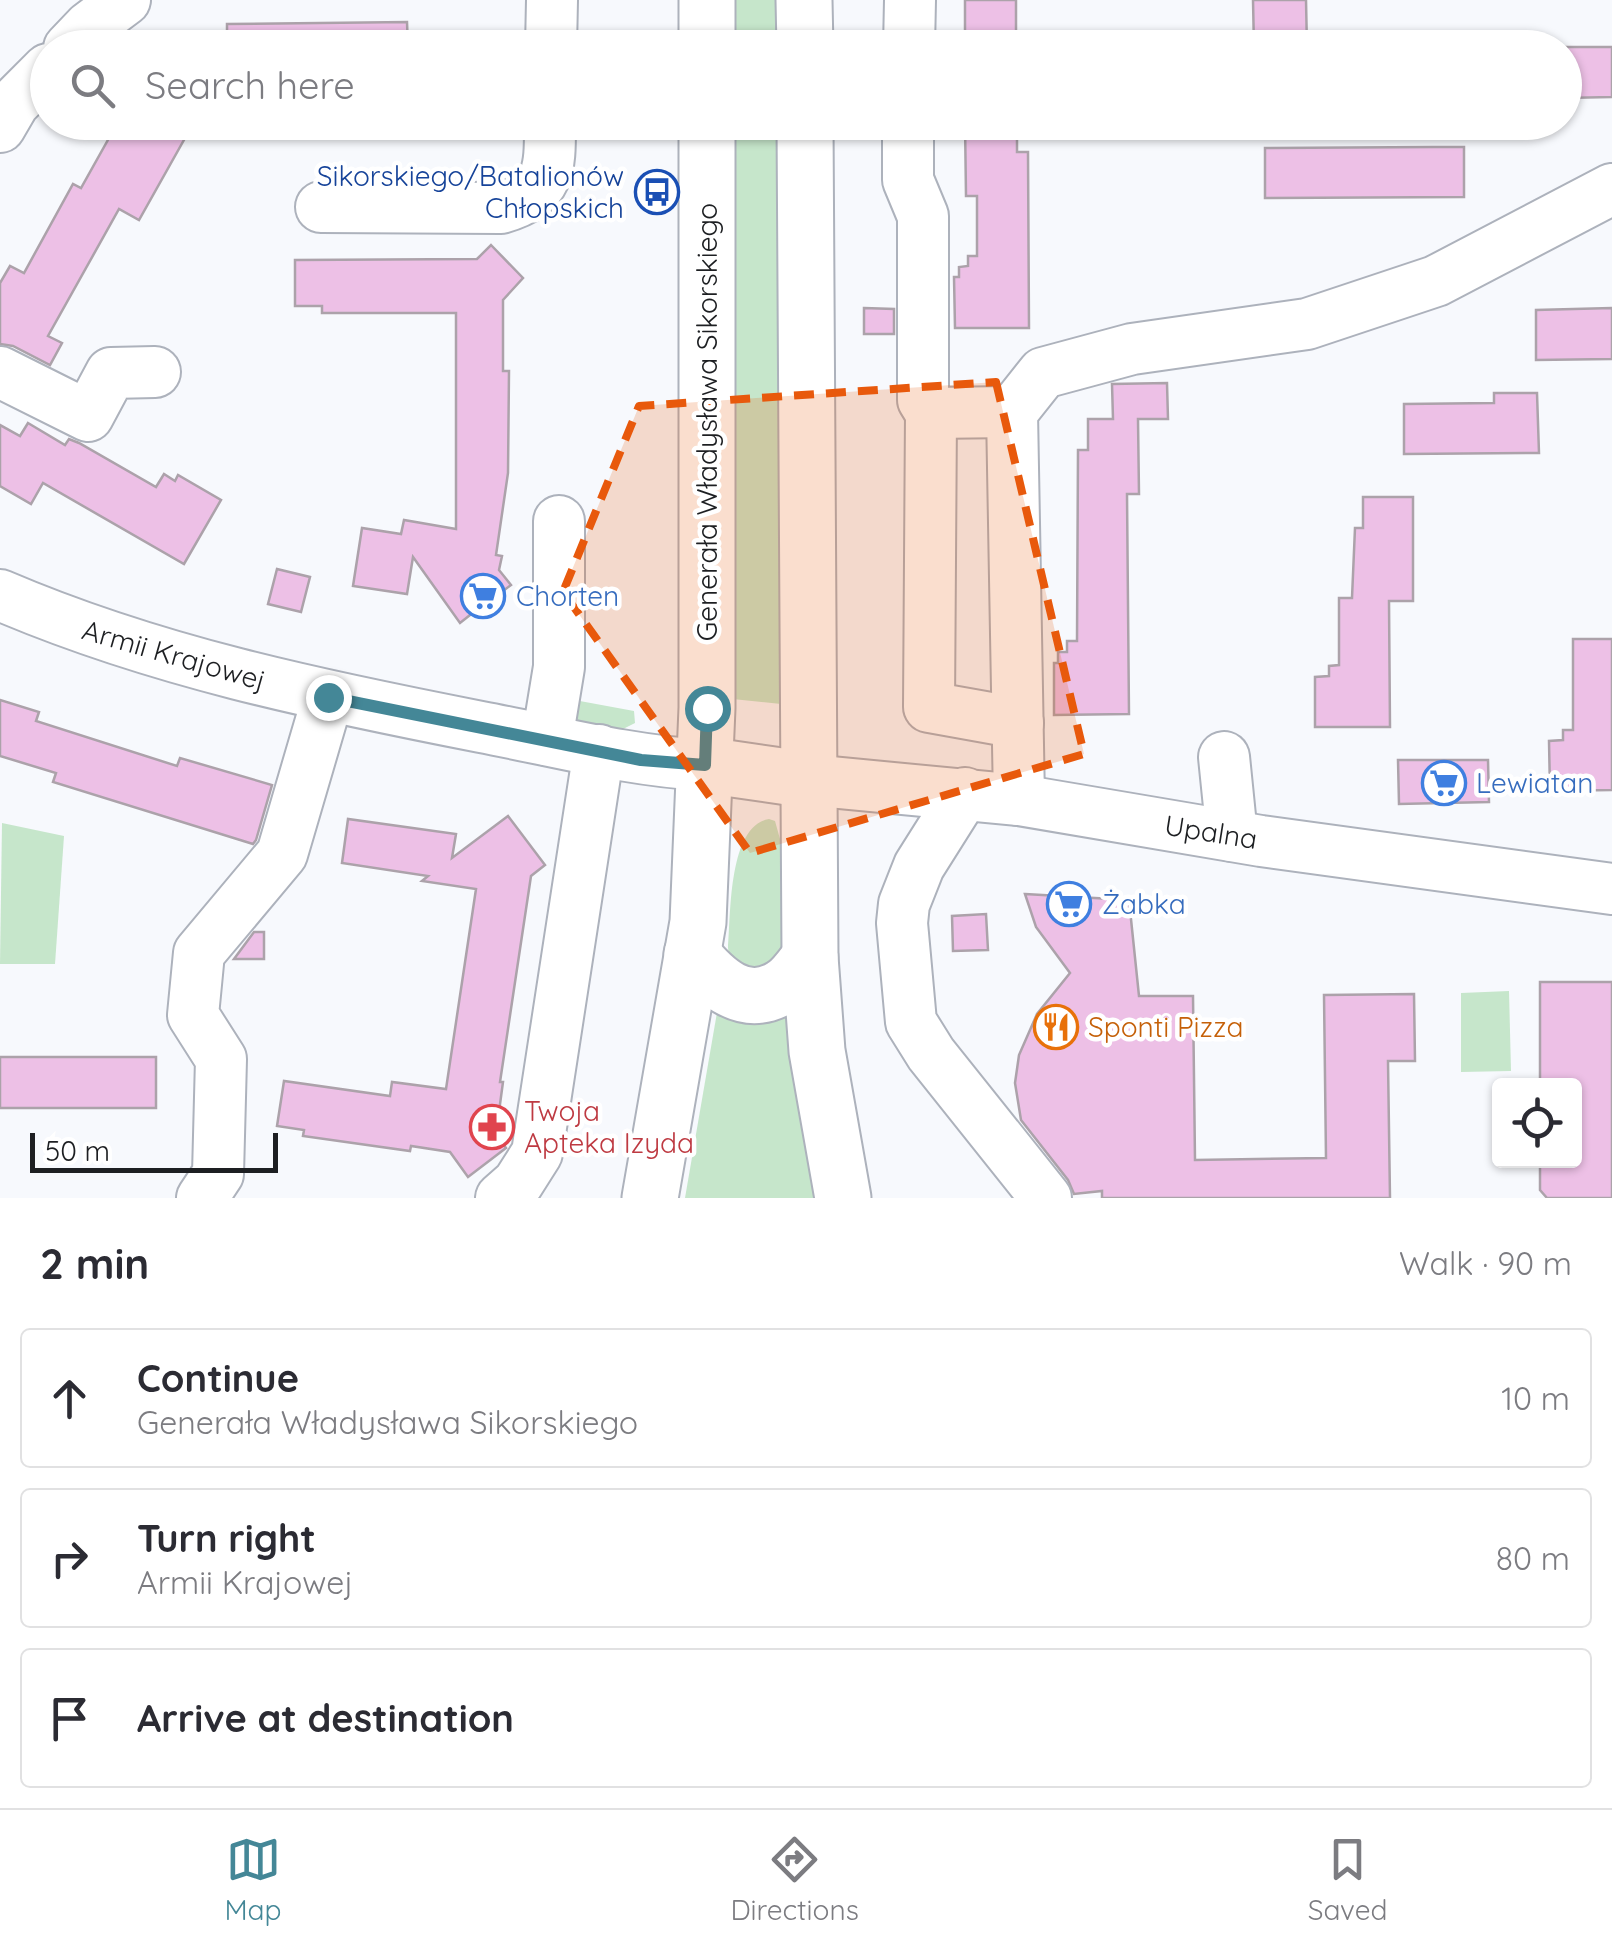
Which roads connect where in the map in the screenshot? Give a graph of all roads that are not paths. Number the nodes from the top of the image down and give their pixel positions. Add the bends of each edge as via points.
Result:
1 (125, 0) edge
2 (552, 0) edge
3 (707, 0) edge
4 (804, 0) edge
5 (910, 0) edge
6 (86, 30) edge
7 (552, 30) edge
8 (707, 30) edge
9 (805, 30) edge
10 (910, 30) edge
11 (30, 87) edge
12 (0, 127) edge
13 (550, 140) edge
14 (707, 140) edge
15 (806, 140) edge
16 (908, 140) edge
17 (1612, 189) edge
18 (322, 207) dead end
19 (0, 372) edge
20 (155, 372) dead end
21 (1012, 412) junction
22 (931, 413) junction
23 (559, 521) dead end
24 (0, 595) edge
25 (328, 697) junction
26 (1018, 723) junction
27 (547, 740) junction
28 (598, 750) junction
29 (1224, 757) dead end
30 (705, 765) junction
31 (809, 780) junction
32 (965, 793) junction
33 (1019, 800) junction
34 (1232, 836) junction
35 (1612, 889) edge
36 (692, 954) junction
37 (810, 958) junction
38 (202, 1198) edge
39 (501, 1198) edge
40 (650, 1198) edge
41 (842, 1198) edge
42 (1046, 1198) edge

1 - 6 street
2 - 7 street
3 - 8 main road
4 - 9 main road
5 - 10 street
11 - 12 street
13 - 18 street via 544,181 520,203
14 - 30 main road, Generała Władysława Sikorskiego
15 - 31 main road
16 - 22 street via 908,180 923,216 923,400
17 - 21 street via 1436,282 1307,324 1132,349 1042,374
19 - 20 street via 88,416 111,373
21 - 22 street
21 - 26 street
22 - 26 street via 929,707
23 - 27 street via 559,667
24 - 25 street, Armii Krajowej via 208,668
25 - 27 street, Armii Krajowej
25 - 38 street via 282,854 199,952 193,1014 220,1060 218,1174
26 - 33 street
27 - 28 street, Armii Krajowej
28 - 30 street, Armii Krajowej
28 - 39 street via 536,1153
29 - 34 street
30 - 31 main road
30 - 36 main road, Generała Władysława Sikorskiego
31 - 32 street, Upalna
31 - 37 main road
32 - 33 street, Upalna
32 - 42 street via 919,866 904,904 911,1022
33 - 34 street, Upalna
34 - 35 street, Upalna
36 - 37 main road via 714,981 742,994 785,986
36 - 40 main road, Generała Władysława Sikorskiego
37 - 41 main road via 817,1051

